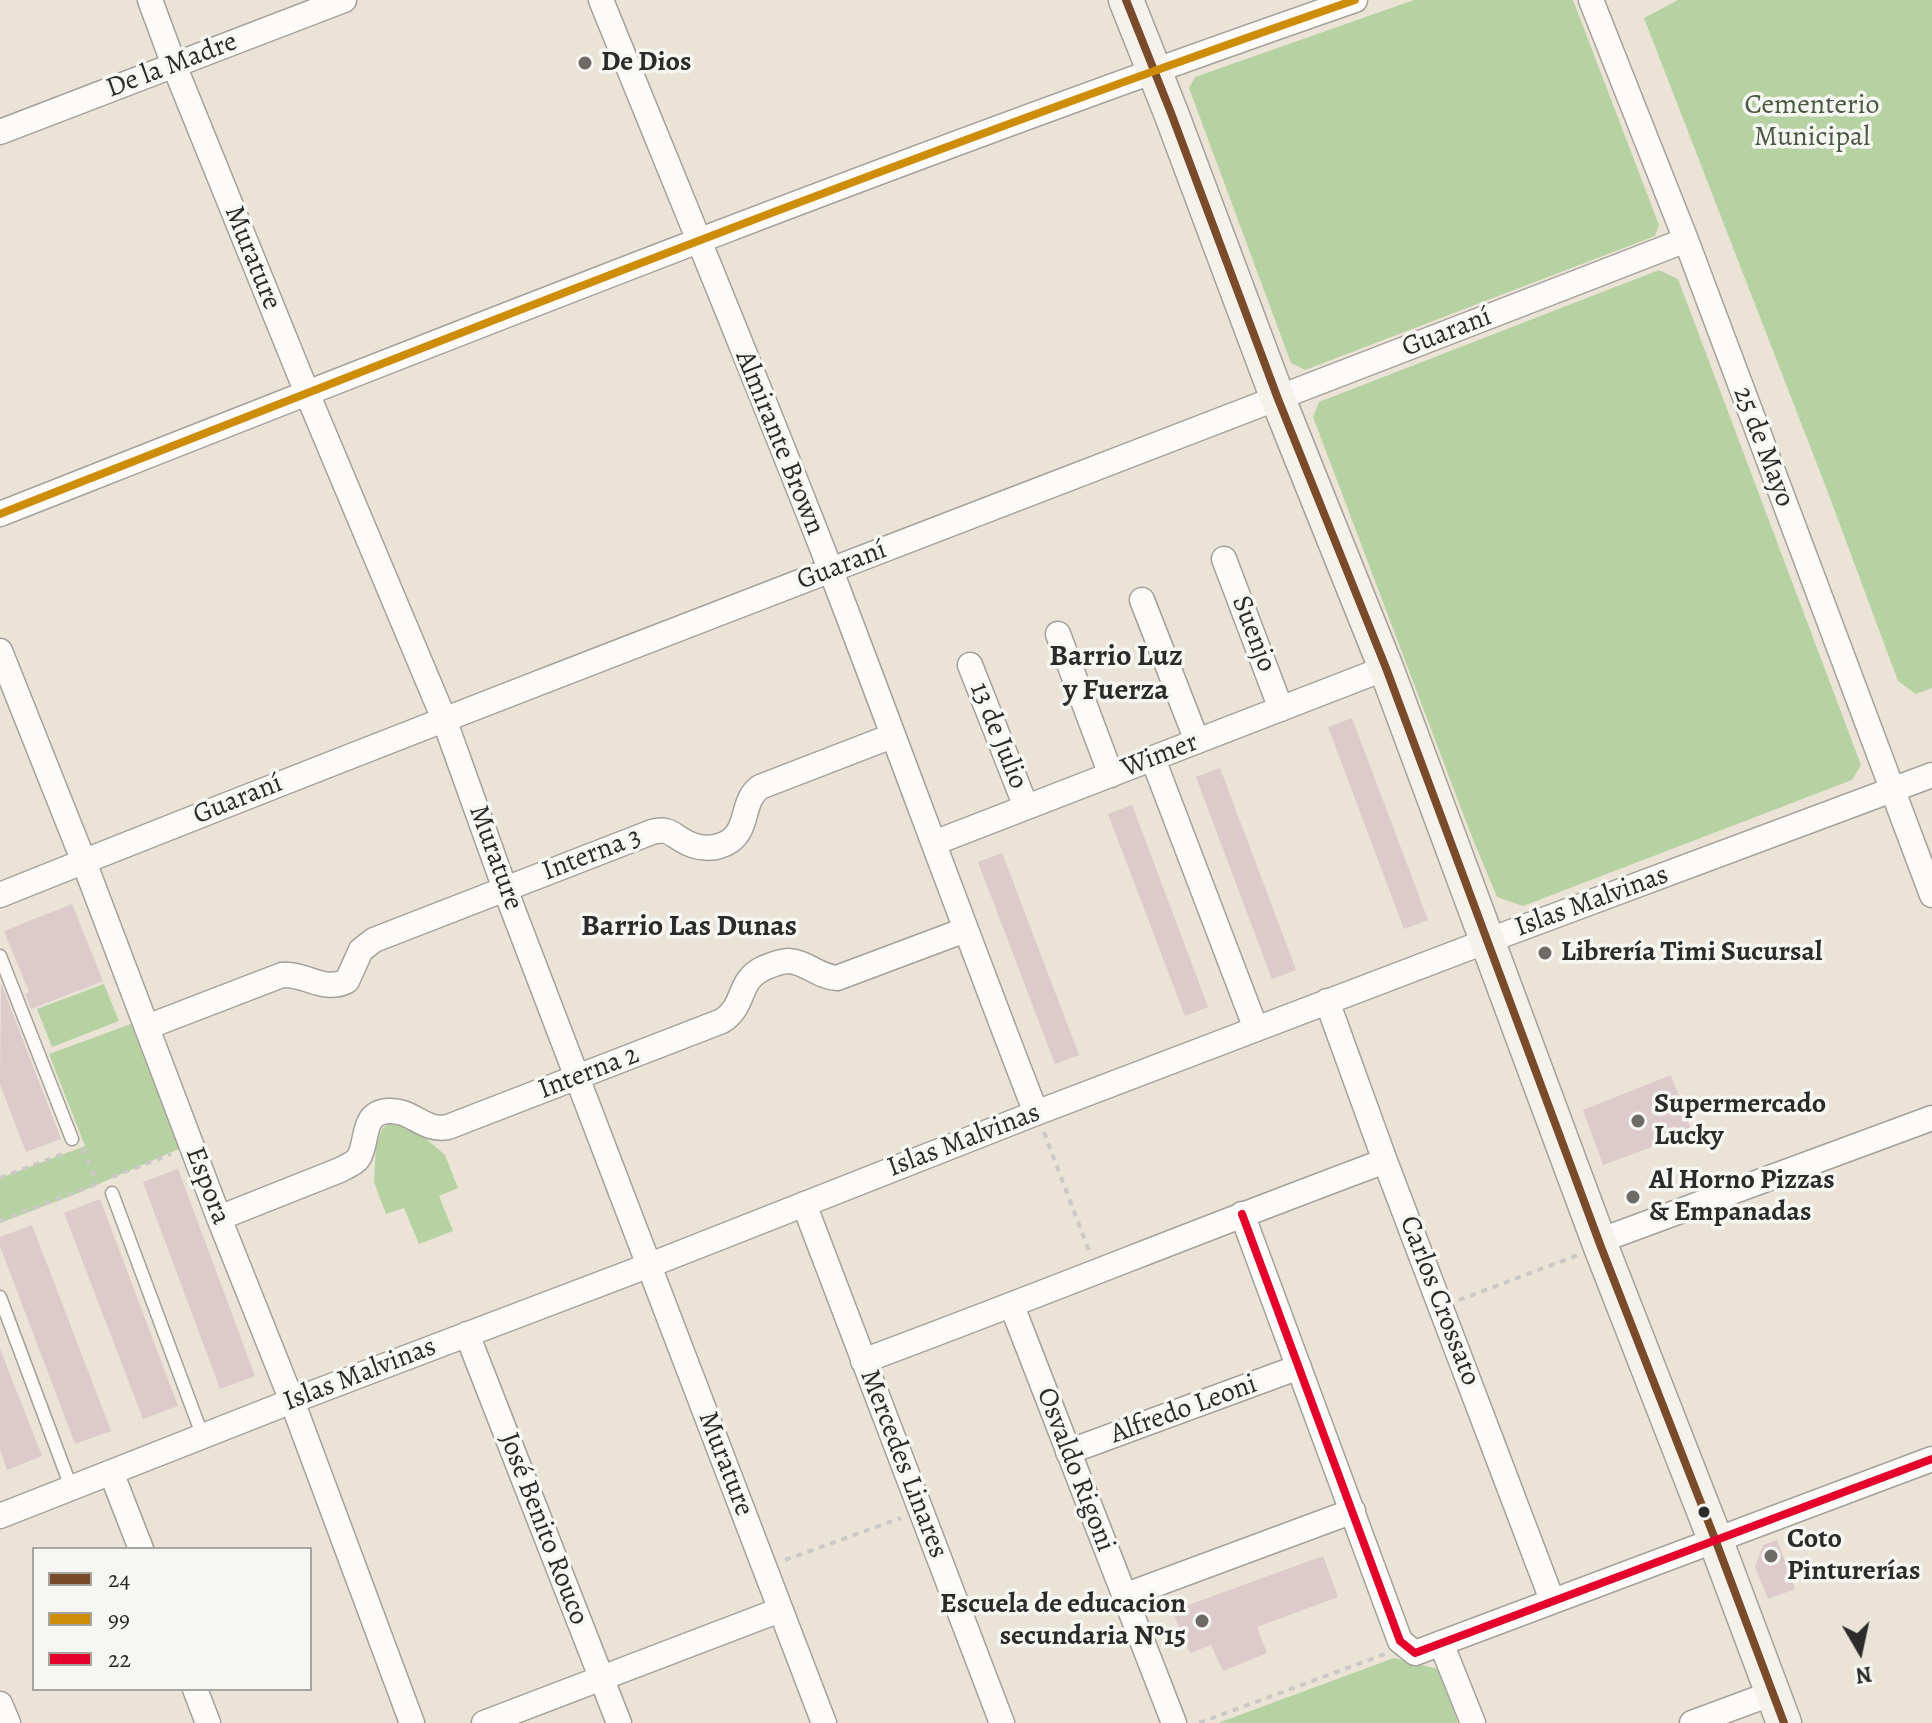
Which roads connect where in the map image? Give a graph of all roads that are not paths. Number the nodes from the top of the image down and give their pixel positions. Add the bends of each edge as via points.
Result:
1 (150, 0) edge
2 (344, 0) edge
3 (601, 0) edge
4 (1126, 0) edge
5 (1355, 0) edge
6 (1591, 0) edge
7 (174, 65) junction
8 (1153, 70) junction
9 (0, 132) edge
10 (1686, 240) junction
11 (699, 241) junction
12 (307, 393) junction
13 (1278, 399) junction
14 (0, 514) edge
15 (1224, 559) dead end
16 (830, 571) junction
17 (1142, 600) dead end
18 (1058, 634) dead end
19 (0, 651) edge
20 (970, 665) dead end
21 (1386, 668) junction
22 (1281, 709) junction
23 (444, 719) junction
24 (892, 736) junction
25 (1197, 741) junction
26 (1153, 759) junction
27 (1111, 775) junction
28 (1932, 775) edge
29 (1892, 790) junction
30 (1026, 807) junction
31 (934, 843) junction
32 (84, 862) junction
33 (505, 889) junction
34 (0, 895) edge
35 (1932, 895) edge
36 (965, 930) junction
37 (1487, 941) junction
38 (0, 956) edge
39 (1327, 1001) junction
40 (147, 1027) junction
41 (1256, 1029) junction
42 (578, 1077) junction
43 (1036, 1113) junction
44 (1932, 1118) edge
45 (70, 1145) road end
46 (1385, 1161) junction
47 (112, 1193) dead end
48 (804, 1204) junction
49 (1242, 1214) junction
50 (219, 1218) junction
51 (1600, 1244) junction
52 (650, 1265) junction
53 (0, 1297) edge
54 (1012, 1306) junction
55 (467, 1334) junction
56 (863, 1361) junction
57 (1299, 1367) junction
58 (292, 1401) junction
59 (203, 1437) junction
60 (1068, 1452) junction
61 (1932, 1459) edge
62 (111, 1472) junction
63 (71, 1487) junction
64 (1353, 1511) junction
65 (0, 1516) edge
66 (1715, 1539) junction
67 (140, 1547) edge
68 (1124, 1596) junction
69 (1552, 1600) junction
70 (780, 1610) junction
71 (1441, 1643) junction
72 (601, 1678) junction
73 (196, 1691) edge
74 (0, 1704) edge
75 (1778, 1708) edge
76 (8, 1723) edge
77 (208, 1723) edge
78 (412, 1723) edge
79 (484, 1723) edge
80 (619, 1723) edge
81 (824, 1723) edge
82 (1002, 1723) edge
83 (1174, 1723) edge
84 (1473, 1723) edge
85 (1692, 1723) edge

1 - 7 street, Murature
2 - 7 street, De la Madre
3 - 11 street, Almirante Brown
4 - 8 main road
5 - 8 street
6 - 10 street, 25 de Mayo
7 - 9 street, De la Madre
7 - 12 street, Murature
8 - 11 street
8 - 13 main road
10 - 13 street, Guaraní
10 - 29 street, 25 de Mayo
11 - 12 street
11 - 16 street, Almirante Brown
12 - 14 street
12 - 23 street, Murature
13 - 16 street, Guaraní
13 - 21 main road
15 - 22 street, Suenjo
16 - 23 street, Guaraní
16 - 24 street, Almirante Brown
17 - 25 street
18 - 27 street
19 - 32 street, Espora
20 - 30 street, 13 de Julio
21 - 22 street, Wimer
21 - 37 main road
22 - 25 street, Wimer
23 - 32 street, Guaraní
23 - 33 street, Murature
24 - 31 street, Almirante Brown
24 - 33 street, Interna 3 via 760,787 748,801 735,838 725,844 696,847 670,832 652,832
25 - 26 street, Wimer
26 - 27 street, Wimer
26 - 41 street
27 - 30 street, Wimer
28 - 29 street, Islas Malvinas
29 - 35 street, 25 de Mayo
29 - 37 street, Islas Malvinas
30 - 31 street, Wimer
31 - 36 street, Almirante Brown
32 - 34 street, Guaraní
32 - 40 street, Espora
33 - 40 street, Interna 3 via 374,940 361,950 347,981 336,986 282,975
33 - 42 street, Murature
36 - 42 street, Interna 2 via 837,978 786,961 770,965 748,980 737,1007 722,1021
36 - 43 street, Almirante Brown
37 - 39 street, Islas Malvinas
37 - 51 main road
38 - 45 lane
39 - 41 street, Islas Malvinas
39 - 46 street, Carlos Crossato
40 - 50 street, Espora
41 - 43 street, Islas Malvinas
42 - 50 street, Interna 2 via 439,1129 400,1112 378,1113 365,1129 361,1153 353,1163
42 - 52 street, Murature
43 - 48 street, Islas Malvinas
44 - 51 street
46 - 49 street
46 - 69 street, Carlos Crossato
47 - 59 lane
48 - 52 street, Islas Malvinas
48 - 56 street, Mercedes Linares
49 - 54 street
49 - 57 street
50 - 58 street, Espora
51 - 66 main road
52 - 55 street, Islas Malvinas
52 - 70 street, Murature
53 - 63 lane
54 - 56 street
54 - 60 street, Osvaldo Rigoni
55 - 58 street, Islas Malvinas
55 - 72 street, José Benito Rouco
56 - 82 street, Mercedes Linares
57 - 60 street, Alfredo Leoni
57 - 64 street
58 - 59 street, Islas Malvinas
58 - 78 street, Espora
59 - 62 street, Islas Malvinas
60 - 68 street, Osvaldo Rigoni
61 - 66 street
62 - 63 street, Islas Malvinas
62 - 67 street
63 - 65 street, Islas Malvinas
64 - 68 street
64 - 71 street via 1403,1644 1415,1653
66 - 69 street
66 - 75 main road
68 - 83 street, Osvaldo Rigoni
69 - 71 street
70 - 72 street
70 - 81 street, Murature
71 - 84 street
72 - 79 street
72 - 80 street, José Benito Rouco
73 - 77 street
74 - 76 street
75 - 85 street

